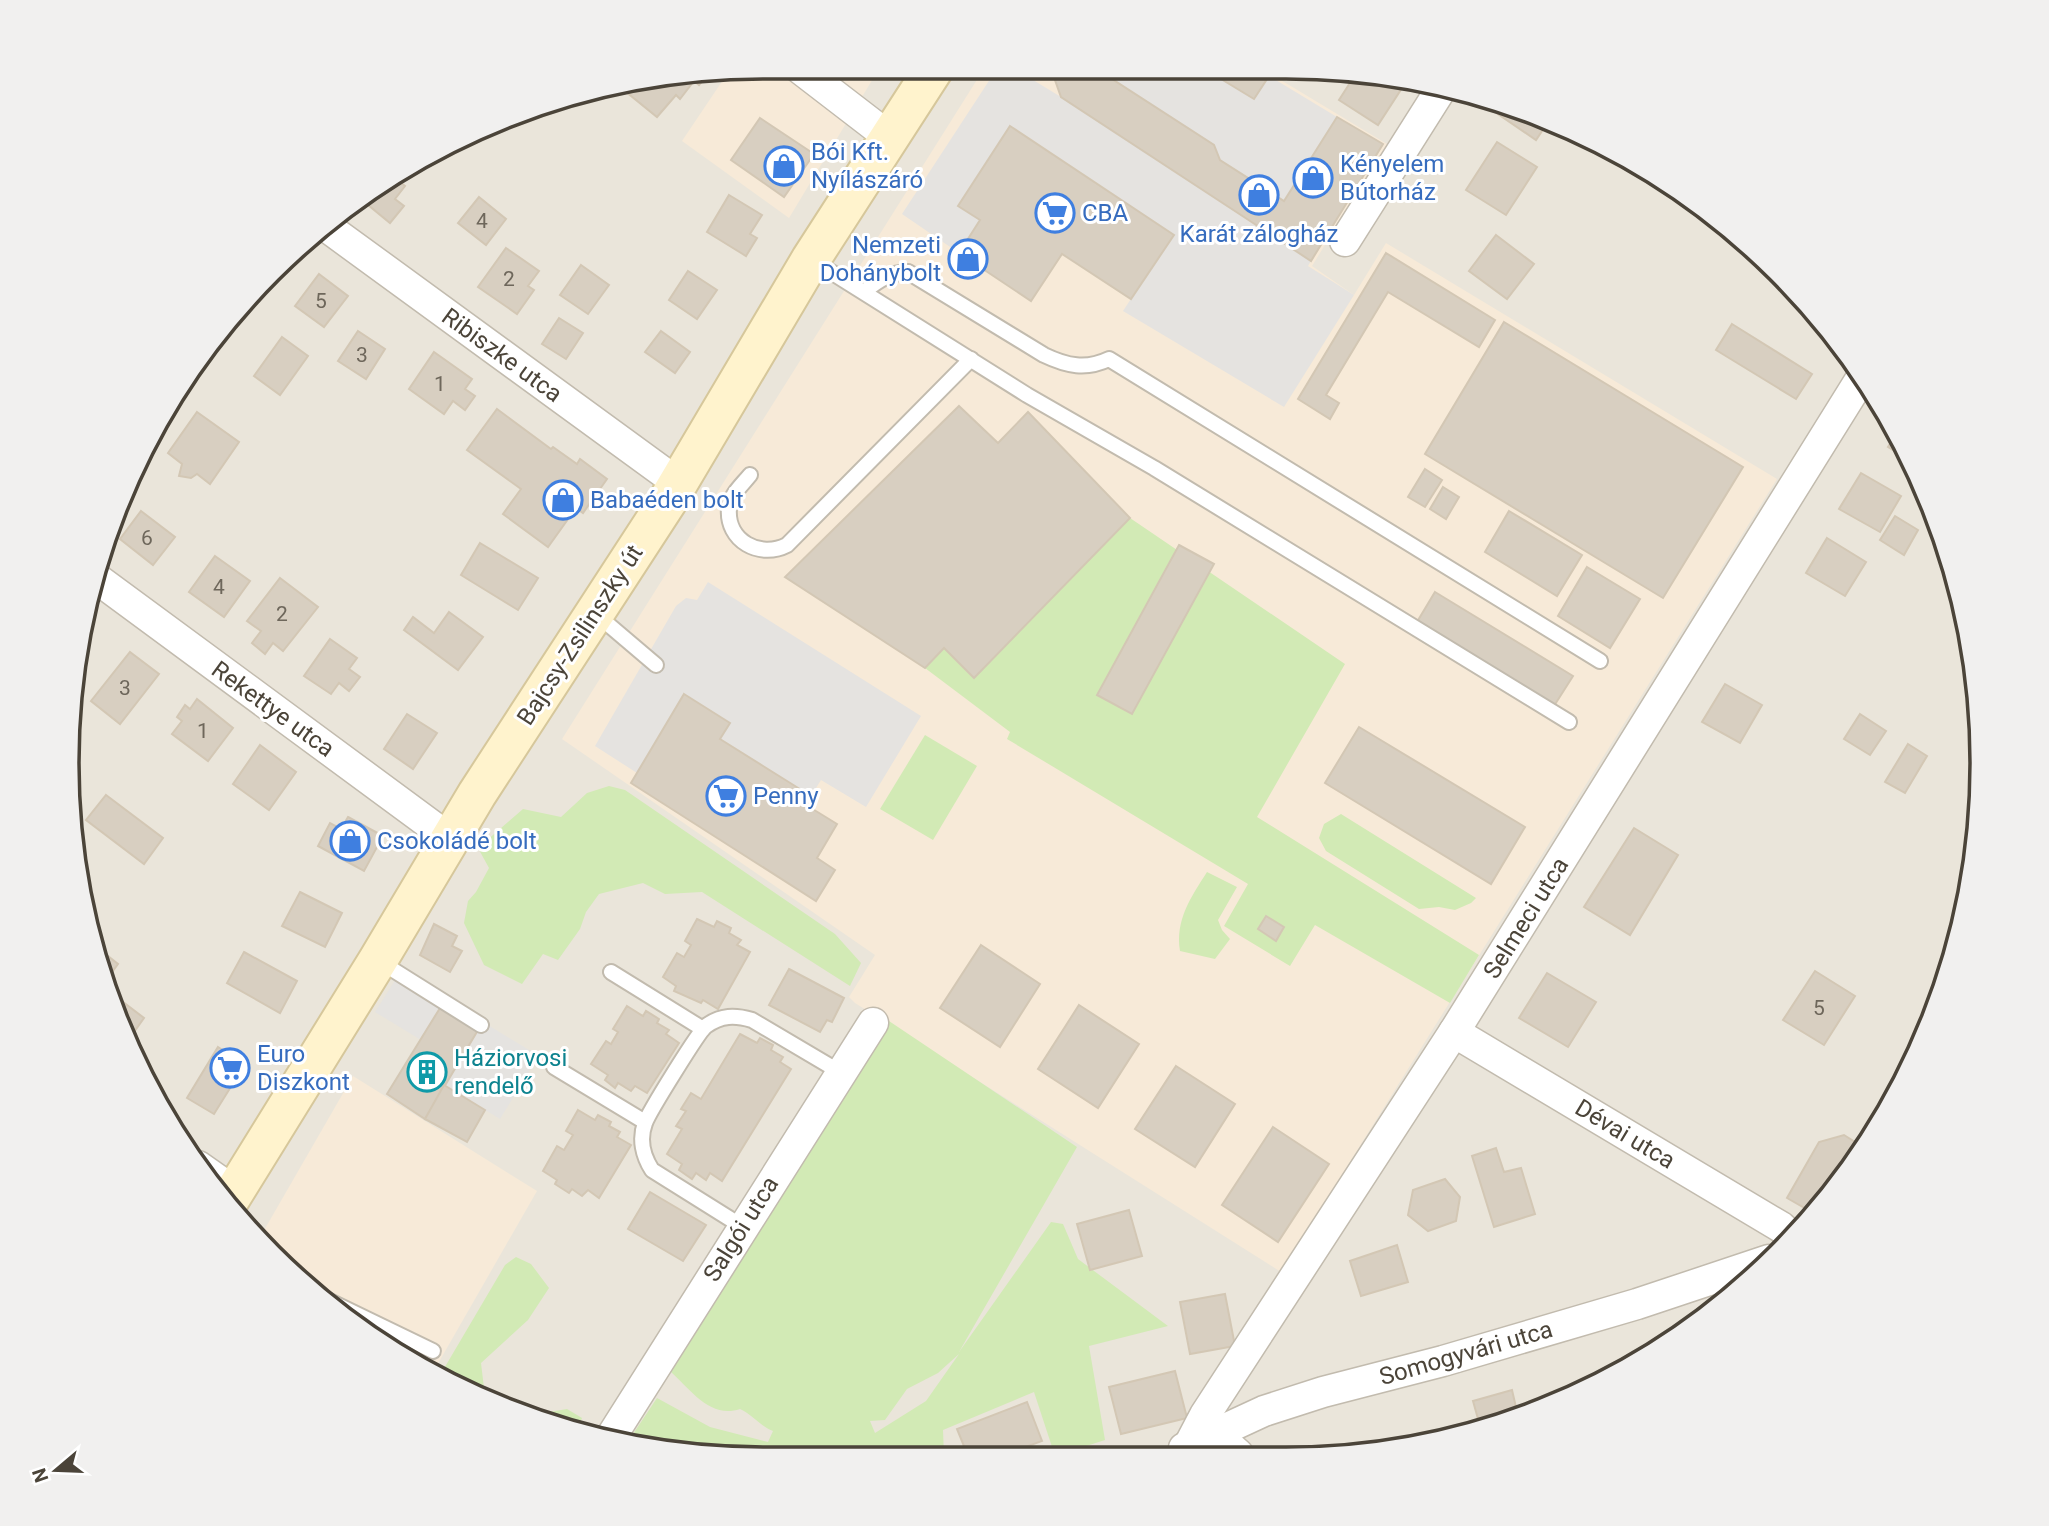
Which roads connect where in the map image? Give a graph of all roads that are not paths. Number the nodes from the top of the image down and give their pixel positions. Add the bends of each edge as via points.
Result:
1 (814, 79) edge
2 (927, 79) edge
3 (1437, 96) edge
4 (889, 137) junction
5 (332, 232) edge
6 (1345, 241) dead end
7 (811, 259) junction
8 (865, 291) junction
9 (971, 359) junction
10 (1857, 386) edge
11 (750, 475) dead end
12 (678, 483) junction
13 (103, 584) edge
14 (595, 614) junction
15 (1600, 661) dead end
16 (656, 665) dead end
17 (1569, 722) dead end
18 (450, 839) junction
19 (377, 960) junction
20 (611, 972) dead end
21 (873, 1023) dead end
22 (481, 1026) dead end
23 (703, 1028) junction
24 (1454, 1032) junction
25 (554, 1067) dead end
26 (840, 1072) junction
27 (645, 1122) junction
28 (233, 1195) edge
29 (743, 1227) junction
30 (1785, 1230) edge
31 (1748, 1267) edge
32 (361, 1317) edge
33 (433, 1352) dead end
34 (615, 1431) edge
35 (1192, 1442) edge
36 (1211, 1447) edge

1 - 4 street
2 - 4 main road, Bajcsy-Zsilinszky út
3 - 6 street
4 - 7 main road, Bajcsy-Zsilinszky út
5 - 12 street, Ribiszke utca
7 - 8 lane
7 - 12 main road, Bajcsy-Zsilinszky út
8 - 9 lane
8 - 15 lane via 882,277 908,272 1064,364 1097,365 1110,359
9 - 11 lane via 787,545 763,551 736,535 729,506
9 - 17 lane
10 - 24 street, Selmeci utca
12 - 14 main road, Bajcsy-Zsilinszky út
13 - 18 street, Rekettye utca
14 - 16 lane
14 - 18 main road, Bajcsy-Zsilinszky út
18 - 19 main road, Bajcsy-Zsilinszky út
19 - 22 lane
19 - 28 main road, Bajcsy-Zsilinszky út
20 - 23 lane
21 - 26 street, Salgói utca
23 - 26 lane via 727,1017 752,1020
23 - 27 lane
24 - 30 street, Dévai utca
24 - 35 street, Selmeci utca
25 - 27 lane
26 - 29 street, Salgói utca
27 - 29 lane via 643,1147 652,1170
29 - 34 street, Salgói utca
31 - 35 street, Somogyvári utca via 1637,1304 1323,1392
32 - 33 lane
35 - 36 street

